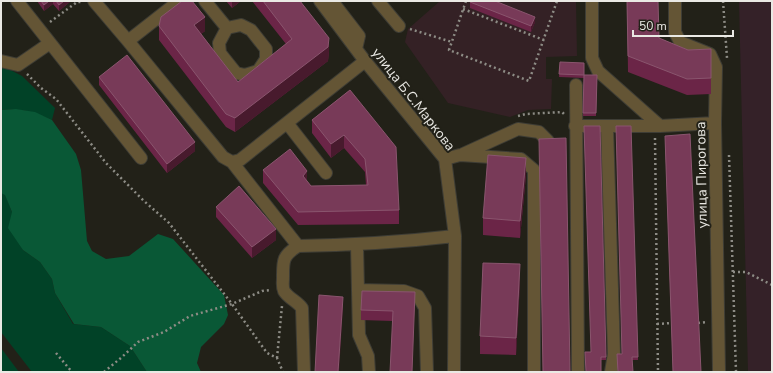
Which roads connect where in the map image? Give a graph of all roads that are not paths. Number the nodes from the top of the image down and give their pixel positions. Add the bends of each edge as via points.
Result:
1 (17, 1) edge
2 (94, 1) edge
3 (179, 1) edge
4 (205, 1) edge
5 (320, 1) edge
6 (332, 1) edge
7 (378, 1) edge
8 (592, 1) edge
9 (675, 1) edge
10 (399, 26) road end
11 (227, 28) dead end
12 (128, 41) junction
13 (50, 43) junction
14 (356, 49) junction
15 (1, 61) edge
16 (365, 61) junction
17 (576, 86) dead end
18 (287, 123) junction
19 (715, 123) junction
20 (575, 126) junction
21 (607, 126) junction
22 (660, 126) junction
23 (548, 141) edge
24 (460, 155) junction
25 (141, 158) dead end
26 (445, 160) junction
27 (232, 162) junction
28 (326, 173) dead end
29 (455, 236) junction
30 (357, 245) junction
31 (298, 246) junction
32 (358, 290) junction
33 (304, 372) edge
34 (369, 372) edge
35 (427, 372) edge
36 (454, 372) edge
37 (534, 372) edge
38 (578, 372) edge
39 (610, 372) edge
40 (719, 372) edge

1 - 13 street
2 - 12 street
3 - 12 street
4 - 11 street
5 - 14 street, улица Б.С.Маркова
6 - 14 street via 359,36
7 - 10 street
8 - 22 street via 592,58 598,72
9 - 19 street, улица Пирогова via 676,32 680,42 710,54 716,67
12 - 27 street via 223,156
13 - 15 street via 18,65
13 - 25 street
14 - 16 street, улица Б.С.Маркова
16 - 18 street
16 - 26 street, улица Б.С.Маркова
17 - 20 street
18 - 27 street via 240,160
18 - 28 street
19 - 22 street
19 - 40 street, улица Пирогова
20 - 21 street
20 - 38 street
21 - 22 street
21 - 39 street via 614,354
23 - 24 street via 539,132 518,130
24 - 26 street
24 - 37 street via 521,159 534,170
26 - 29 street, улица Б.С.Маркова
27 - 31 street
29 - 30 street
29 - 36 street, улица Б.С.Маркова
30 - 31 street
30 - 32 street
31 - 33 street via 283,260 283,290 302,308
32 - 34 street via 360,336 368,356
32 - 35 street via 404,291 418,296 425,308

